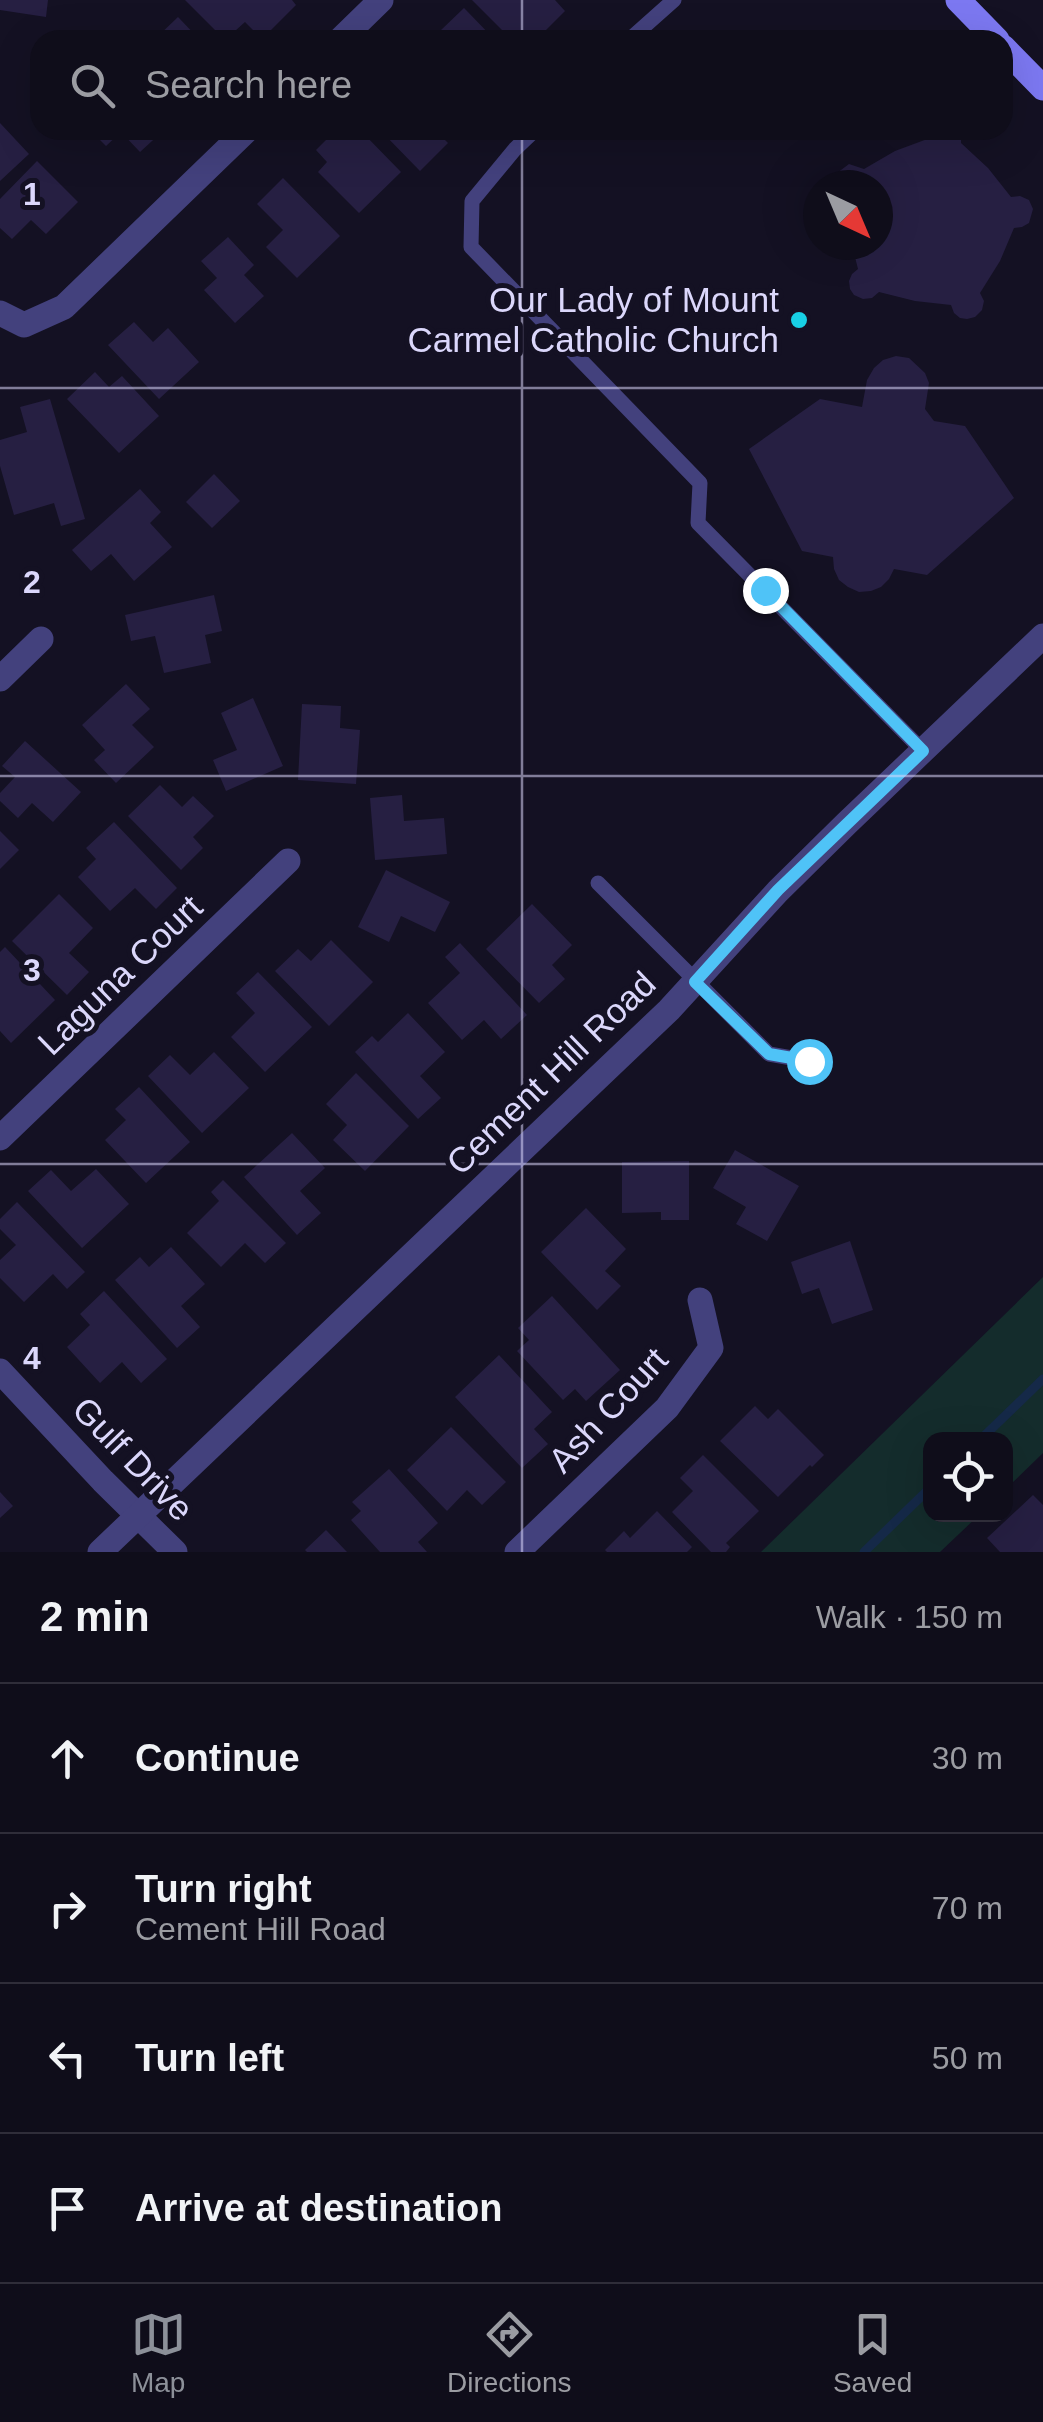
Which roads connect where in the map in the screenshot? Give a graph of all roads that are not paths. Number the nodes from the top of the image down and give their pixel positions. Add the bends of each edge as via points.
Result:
1 (381, 0) edge
2 (674, 0) edge
3 (958, 0) edge
4 (350, 30) edge
5 (640, 30) edge
6 (987, 30) edge
7 (1013, 56) edge
8 (1043, 88) edge
9 (237, 140) edge
10 (524, 140) edge
11 (0, 312) edge
12 (1043, 636) edge
13 (40, 639) dead end
14 (0, 680) edge
15 (923, 751) junction
16 (288, 861) dead end
17 (598, 883) dead end
18 (695, 982) junction
19 (809, 1061) dead end
20 (0, 1138) edge
21 (700, 1300) dead end
22 (0, 1371) edge
23 (138, 1515) junction
24 (100, 1552) edge
25 (175, 1552) edge
26 (517, 1552) edge

1 - 4 street
2 - 5 lane
3 - 6 main road
7 - 8 main road
9 - 11 street via 64,307 24,326
10 - 15 lane via 472,201 470,248 700,484 698,523
12 - 15 street, Cement Hill Road
13 - 14 street
15 - 18 street, Cement Hill Road via 778,890
16 - 20 street, Laguna Court
17 - 18 lane
18 - 19 lane via 769,1054
18 - 23 street, Cement Hill Road
21 - 26 street, Ash Court via 711,1348 666,1408
22 - 23 street, Gulf Drive
23 - 24 street, Cement Hill Road
23 - 25 street, Gulf Drive

